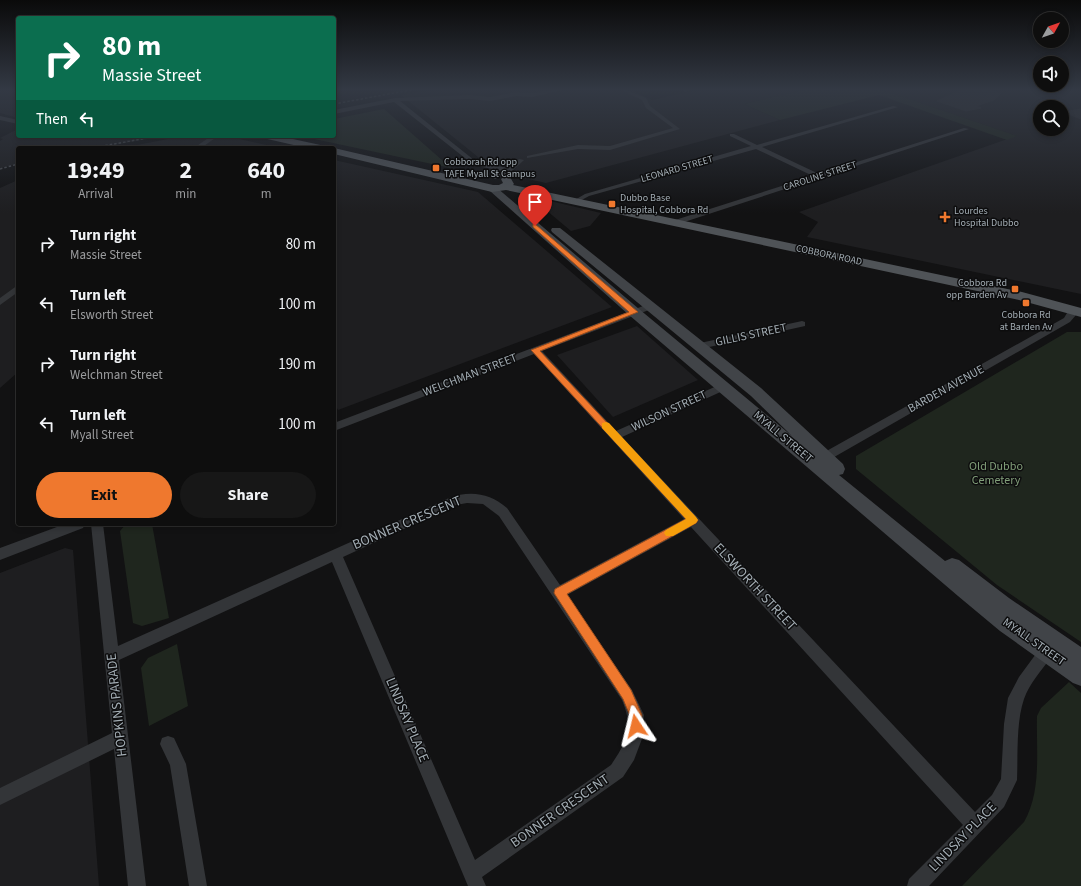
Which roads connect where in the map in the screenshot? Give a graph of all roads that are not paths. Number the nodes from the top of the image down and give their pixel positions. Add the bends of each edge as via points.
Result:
1 (433, 130) edge
2 (672, 130) edge
3 (814, 130) edge
4 (962, 130) edge
5 (732, 135) dead end
6 (212, 138) edge
7 (275, 138) edge
8 (200, 146) edge
9 (313, 146) edge
10 (757, 147) junction
11 (336, 151) edge
12 (819, 177) junction
13 (501, 179) junction
14 (538, 194) junction
15 (576, 201) junction
16 (524, 205) junction
17 (675, 223) junction
18 (16, 290) edge
19 (0, 302) edge
20 (651, 306) junction
21 (634, 312) junction
22 (1077, 312) edge
23 (802, 324) dead end
24 (700, 346) junction
25 (535, 350) junction
26 (723, 387) junction
27 (336, 426) edge
28 (615, 436) junction
29 (819, 460) junction
30 (693, 520) junction
31 (74, 526) edge
32 (97, 526) edge
33 (0, 554) edge
34 (336, 555) junction
35 (559, 593) junction
36 (1046, 652) junction
37 (112, 656) junction
38 (1081, 660) edge
39 (1081, 675) edge
40 (120, 738) junction
41 (168, 744) dead end
42 (0, 797) edge
43 (974, 824) junction
44 (474, 880) edge
45 (137, 886) edge
46 (198, 886) edge
47 (916, 886) edge

1 - 13 street, MYALL STREET via 468,158
2 - 13 street via 610,148 578,147 520,157 521,160
3 - 10 street, LEONARD STREET
4 - 12 street, CAROLINE STREET
5 - 10 street
6 - 8 street
7 - 9 main road
10 - 12 street
10 - 15 street, LEONARD STREET via 587,195
11 - 13 main road, COBBORA ROAD via 408,167
12 - 17 street, CAROLINE STREET
13 - 14 main road, COBBORA ROAD
13 - 15 main road, COBBORA ROAD
13 - 16 street, MYALL STREET
13 - 21 street, MYALL STREET
14 - 15 main road, COBBORA ROAD
14 - 16 street via 523,198
15 - 17 main road, COBBORA ROAD
16 - 20 street, MYALL STREET
17 - 22 main road, COBBORA ROAD via 1010,294
18 - 19 street
20 - 21 street, WELCHMAN STREET
20 - 24 street, MYALL STREET
21 - 25 street, WELCHMAN STREET
21 - 26 street, MYALL STREET
22 - 29 street, BARDEN AVENUE
23 - 24 street, GILLIS STREET
24 - 29 street, MYALL STREET via 775,408
25 - 27 street, WELCHMAN STREET
25 - 28 street, ELSWORTH STREET
26 - 28 street, WILSON STREET
26 - 29 street, MYALL STREET
28 - 30 street, ELSWORTH STREET
29 - 36 street, MYALL STREET via 965,590
29 - 38 street, MYALL STREET via 995,600
30 - 35 street
30 - 43 street, ELSWORTH STREET
31 - 33 street
32 - 37 street, HOPKINS PARADE
34 - 35 street, BONNER CRESCENT via 453,501 481,498 496,503
34 - 37 street, BONNER CRESCENT
34 - 44 street, LINDSAY PLACE
35 - 44 street, BONNER CRESCENT via 627,695 636,715 635,736 628,754 616,771
36 - 39 street, MYALL STREET
36 - 43 street, LINDSAY PLACE via 1024,682 1016,698 1009,780 998,801
37 - 40 street, HOPKINS PARADE
40 - 42 street
40 - 45 street, HOPKINS PARADE
41 - 46 street via 178,764
43 - 47 street, LINDSAY PLACE

